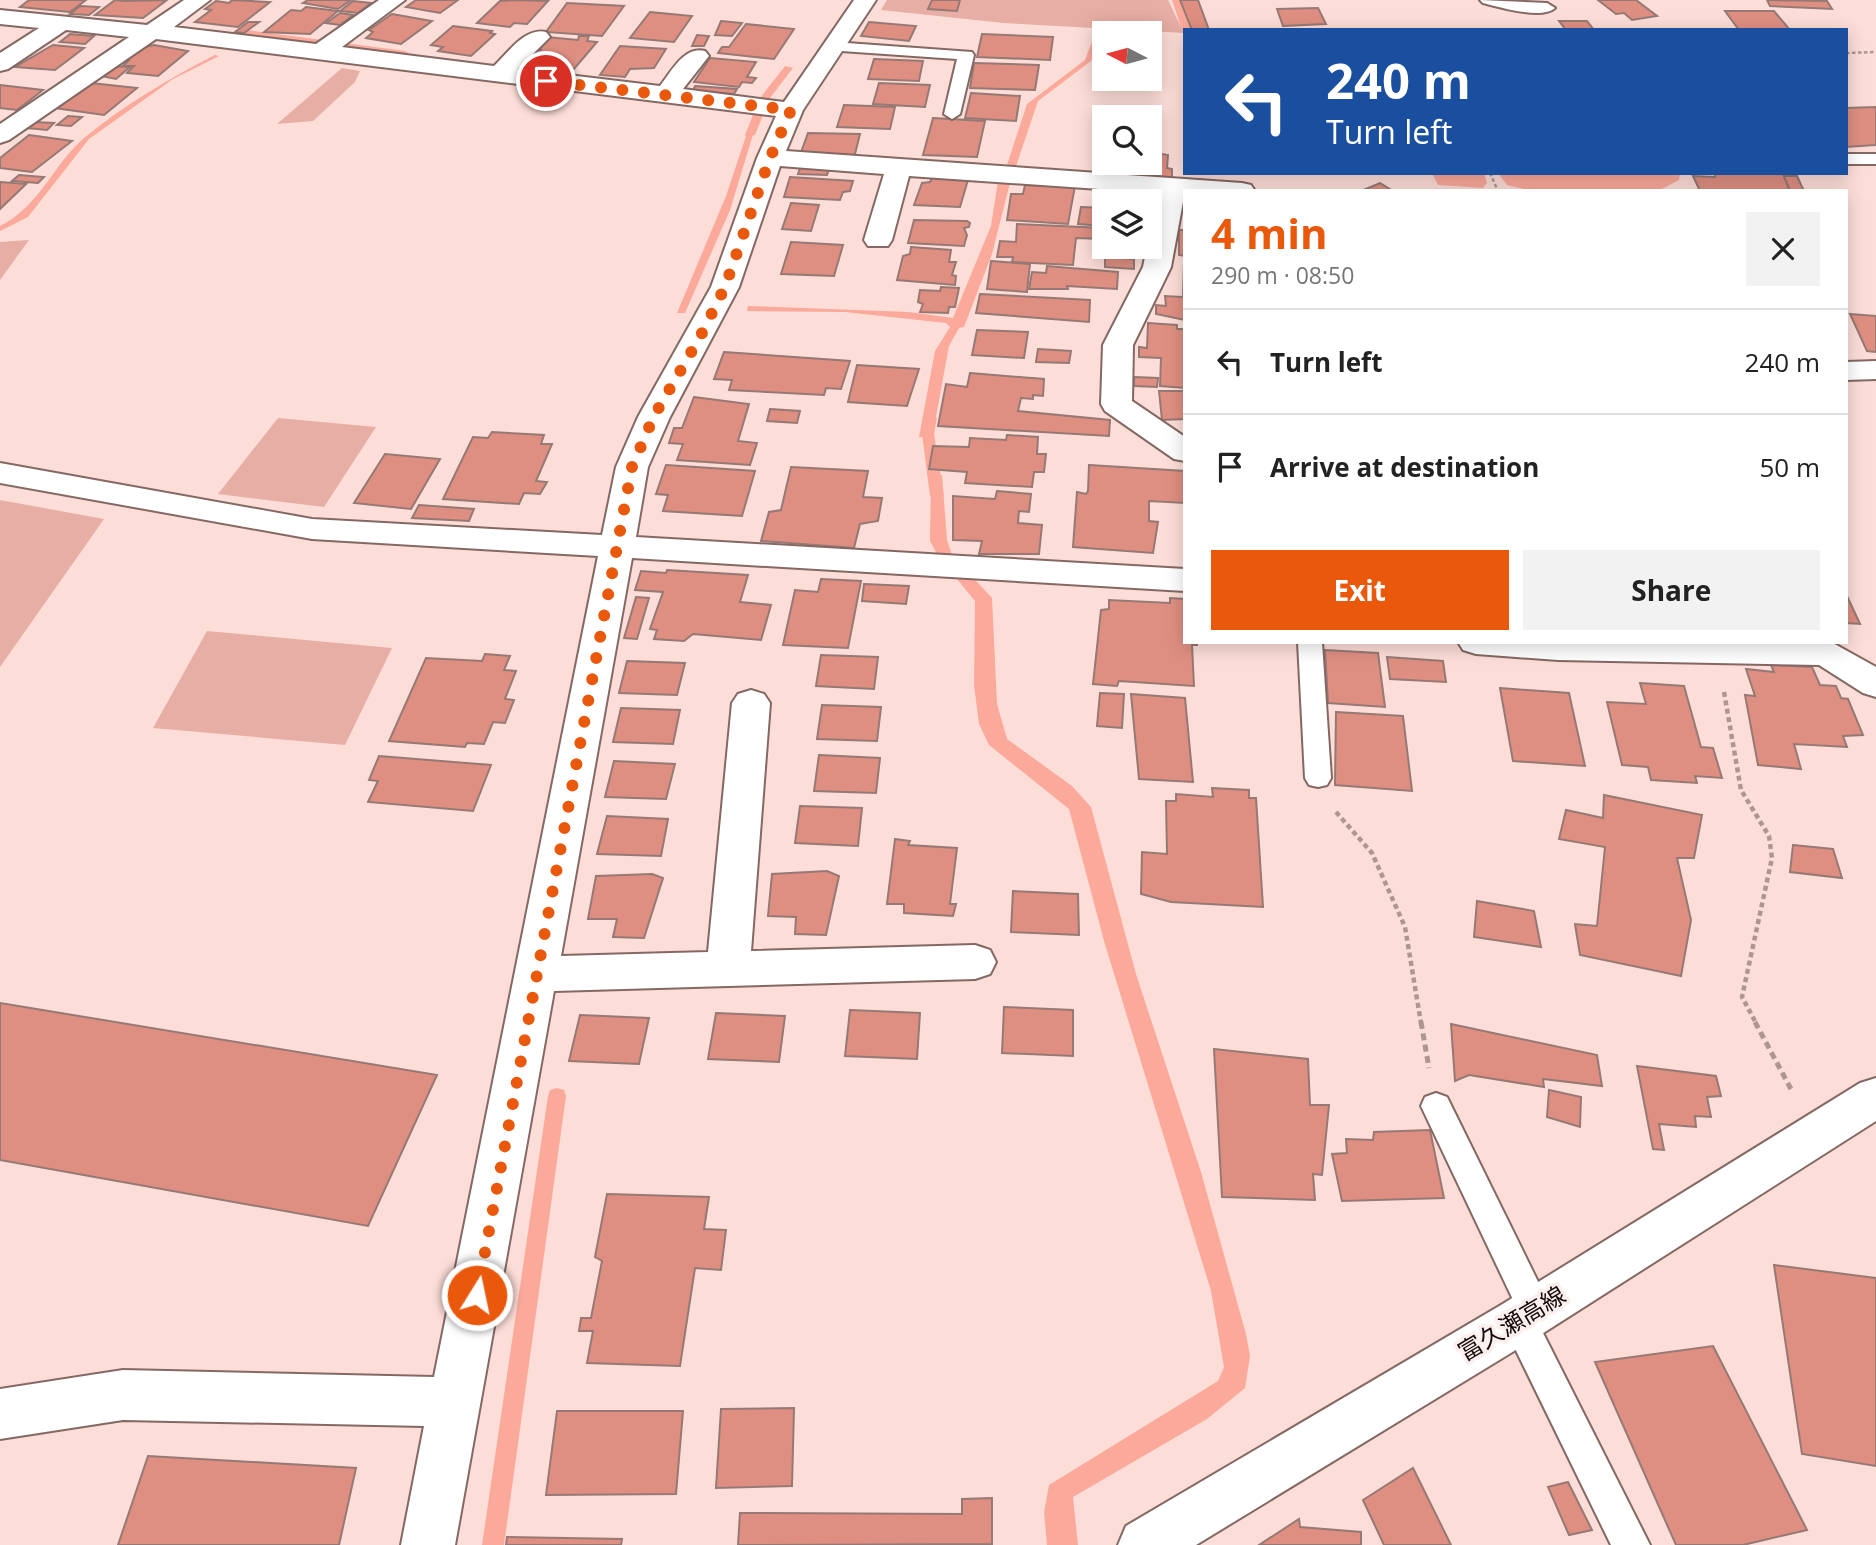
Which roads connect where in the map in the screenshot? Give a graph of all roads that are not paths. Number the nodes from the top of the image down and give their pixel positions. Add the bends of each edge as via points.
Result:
1 (19, 0) edge
2 (199, 0) edge
3 (394, 0) edge
4 (864, 0) edge
5 (1488, 0) edge
6 (1547, 8) dead end
7 (0, 15) edge
8 (60, 24) junction
9 (150, 31) junction
10 (538, 37) dead end
11 (833, 47) junction
12 (318, 53) junction
13 (697, 56) dead end
14 (0, 65) edge
15 (498, 75) junction
16 (666, 95) junction
17 (791, 110) junction
18 (953, 114) dead end
19 (0, 135) edge
20 (770, 158) junction
21 (1848, 159) edge
22 (1876, 159) edge
23 (899, 166) junction
24 (1172, 186) junction
25 (1214, 189) edge
26 (878, 240) dead end
27 (1876, 370) edge
28 (1848, 372) edge
29 (1183, 451) edge
30 (0, 473) edge
31 (616, 547) junction
32 (1183, 580) edge
33 (1310, 644) edge
34 (1530, 644) edge
35 (1557, 645) edge
36 (1715, 646) edge
37 (1876, 684) edge
38 (751, 703) dead end
39 (1318, 778) road end
40 (975, 962) dead end
41 (728, 968) junction
42 (536, 974) junction
43 (1876, 1097) edge
44 (1436, 1106) road end
45 (1527, 1316) junction
46 (457, 1402) junction
47 (0, 1415) edge
48 (428, 1545) edge
49 (1144, 1545) edge
50 (1631, 1545) edge

1 - 7 street
2 - 9 street
3 - 12 street
4 - 11 street
5 - 6 lane via 1520,8
7 - 8 street
8 - 9 street
8 - 14 street
9 - 12 street
9 - 19 street
10 - 15 street
11 - 17 street
11 - 18 lane via 966,55
12 - 15 street
13 - 16 street
15 - 16 street
16 - 17 street
17 - 20 street
20 - 23 street
20 - 31 street via 725,287 654,416 632,467
21 - 22 lane
23 - 24 street
23 - 26 street
24 - 25 street
24 - 29 street via 1157,267 1118,345 1116,404
27 - 28 street
30 - 31 street via 312,529
31 - 32 street
31 - 42 street
33 - 39 lane
34 - 35 street
35 - 36 street
36 - 37 street via 1826,653
38 - 41 street
40 - 41 street
41 - 42 street
42 - 46 street
43 - 45 street, 富久瀬高線
44 - 45 lane
45 - 49 street, 富久瀬高線
45 - 50 lane
46 - 47 street via 124,1395
46 - 48 street

